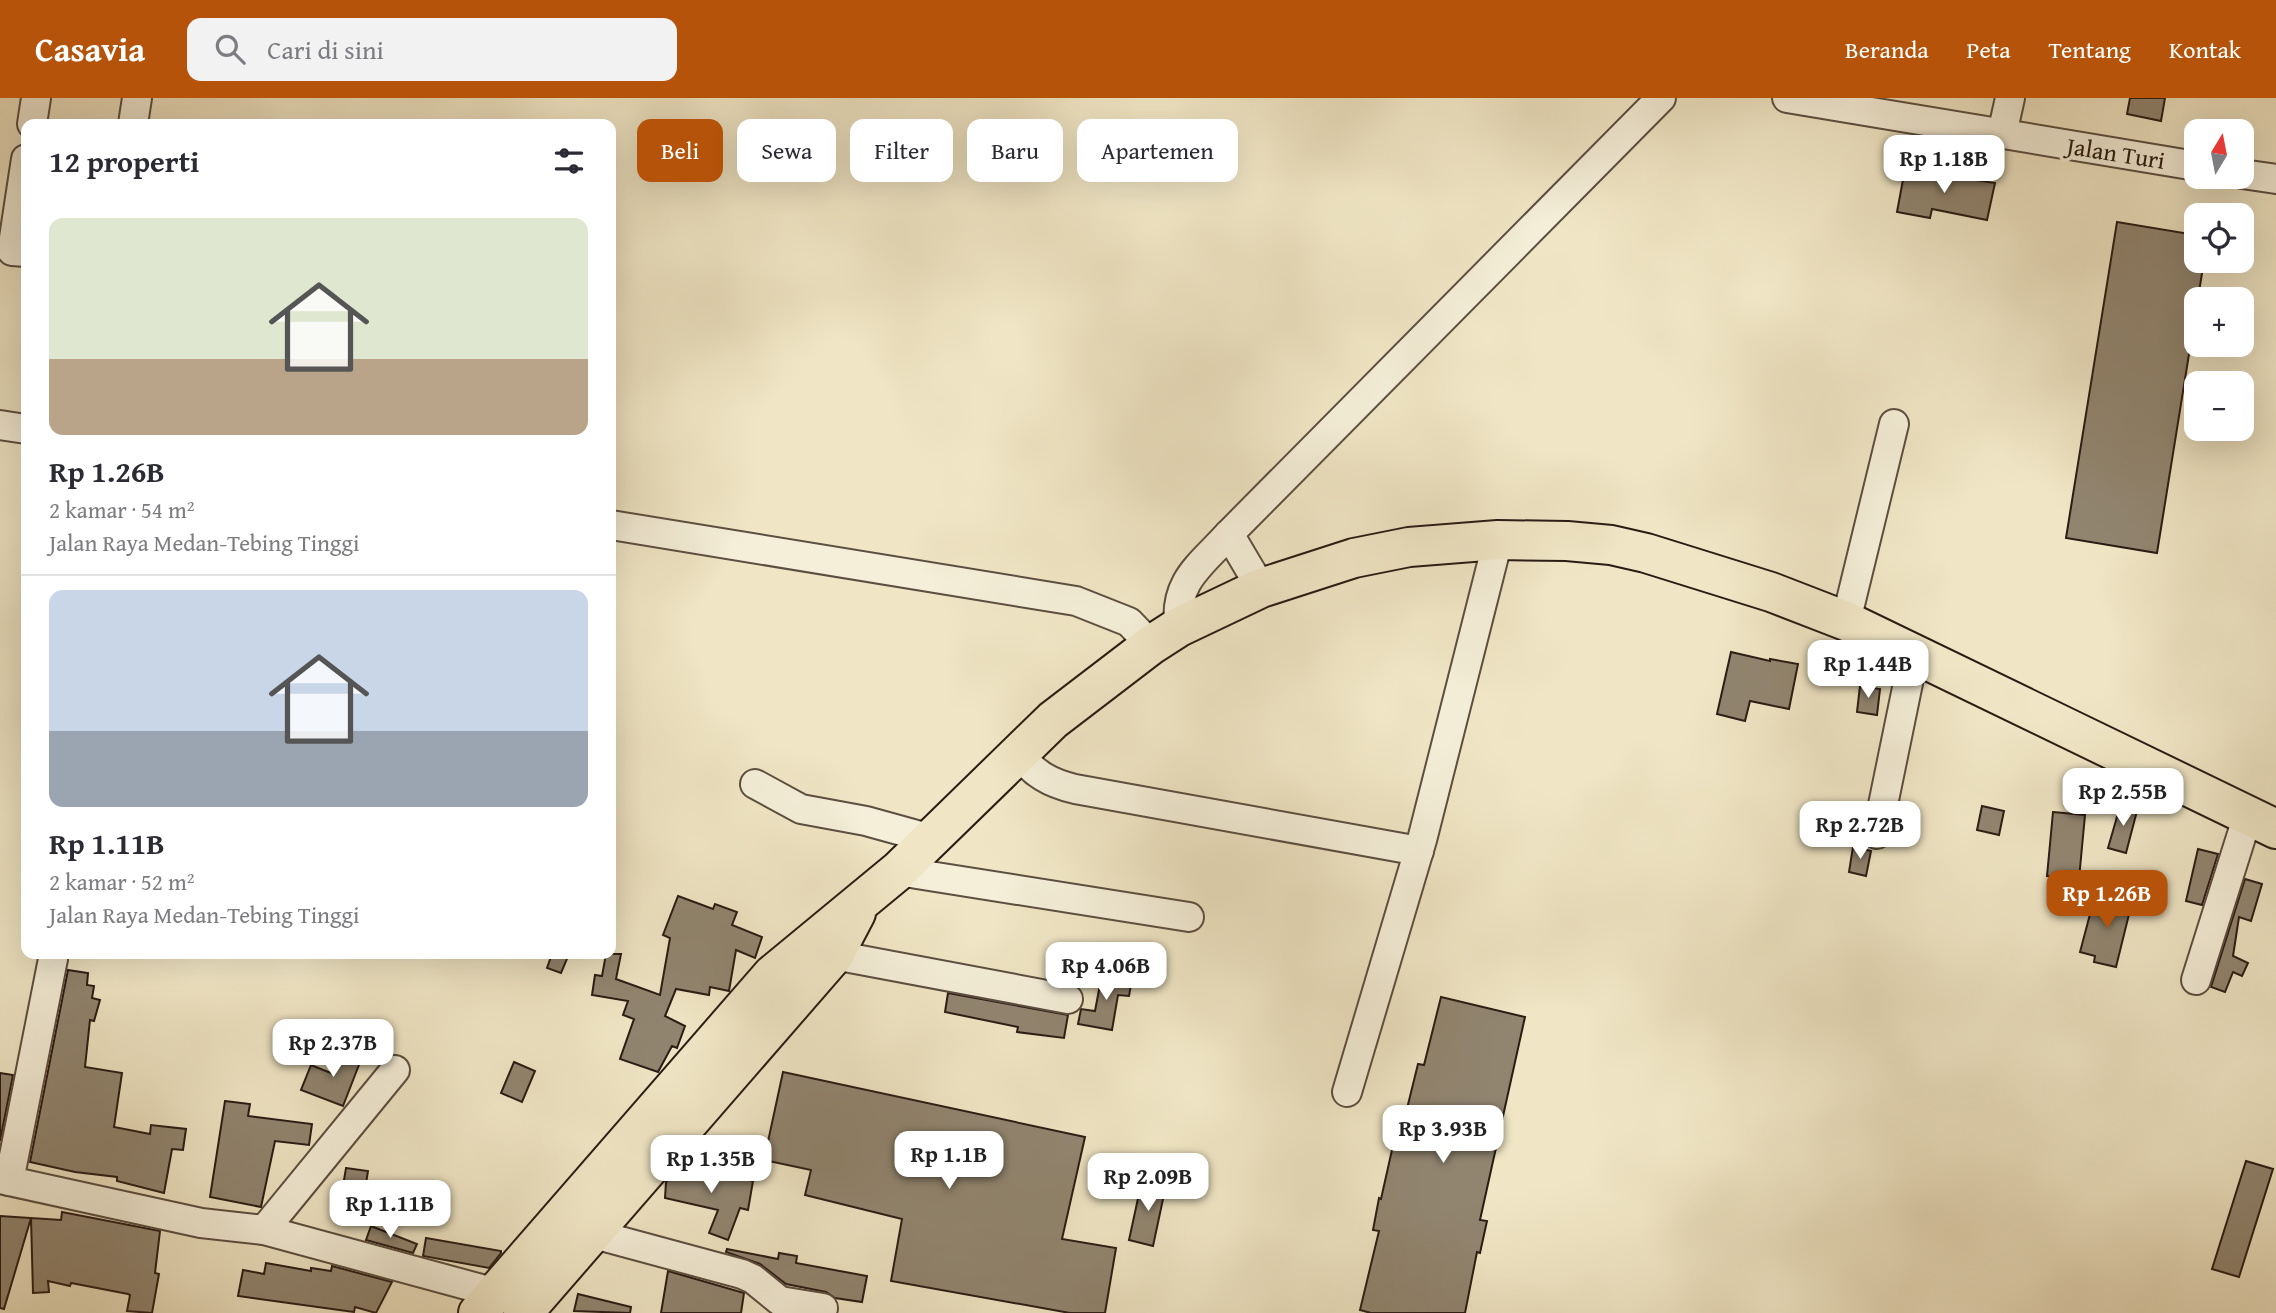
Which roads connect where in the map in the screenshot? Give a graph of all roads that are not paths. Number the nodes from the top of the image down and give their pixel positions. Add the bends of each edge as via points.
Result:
1 (36, 98) edge
2 (137, 98) edge
3 (1661, 98) edge
4 (1787, 98) edge
5 (2010, 98) edge
6 (1922, 109) edge
7 (33, 119) edge
8 (134, 119) edge
9 (2002, 134) junction
10 (2184, 164) edge
11 (2254, 176) edge
12 (2276, 179) edge
13 (21, 192) edge
14 (21, 252) edge
15 (1894, 424) dead end
16 (0, 425) edge
17 (21, 428) edge
18 (616, 526) edge
19 (1228, 534) junction
20 (1498, 540) junction
21 (1261, 588) junction
22 (1846, 621) junction
23 (1165, 636) junction
24 (1913, 654) junction
25 (1018, 754) junction
26 (755, 784) dead end
27 (2262, 822) edge
28 (1877, 834) dead end
29 (930, 839) junction
30 (1419, 851) junction
31 (898, 870) junction
32 (862, 902) junction
33 (1189, 917) dead end
34 (834, 955) junction
35 (53, 959) dead end
36 (2196, 980) dead end
37 (1068, 999) dead end
38 (395, 1070) dead end
39 (1347, 1092) dead end
40 (4, 1180) edge
41 (264, 1230) junction
42 (594, 1234) junction
43 (499, 1306) edge
44 (823, 1308) dead end

1 - 7 street
2 - 8 street
3 - 19 street
4 - 6 street, Jalan Turi
5 - 9 street
6 - 9 street, Jalan Turi
9 - 10 street, Jalan Turi
11 - 12 street
13 - 14 street via 12,251
15 - 22 street
16 - 17 street
18 - 23 street via 1076,601
19 - 21 street
19 - 23 street via 1185,583
20 - 21 highway via 1409,547 1354,558
20 - 22 highway via 1567,541 1646,553
20 - 30 street
21 - 23 highway
22 - 24 highway
23 - 25 highway via 1053,720
24 - 27 highway
24 - 28 street
25 - 29 highway
25 - 30 street via 1040,776 1075,789
26 - 29 street via 801,809
27 - 36 street
29 - 31 highway
30 - 39 street
31 - 32 highway
31 - 33 street
32 - 34 highway
32 - 43 highway via 772,975
34 - 37 street
34 - 42 highway
35 - 40 street
38 - 41 street
40 - 41 street via 201,1223
41 - 43 street
42 - 43 highway
42 - 44 street via 742,1274 780,1301

